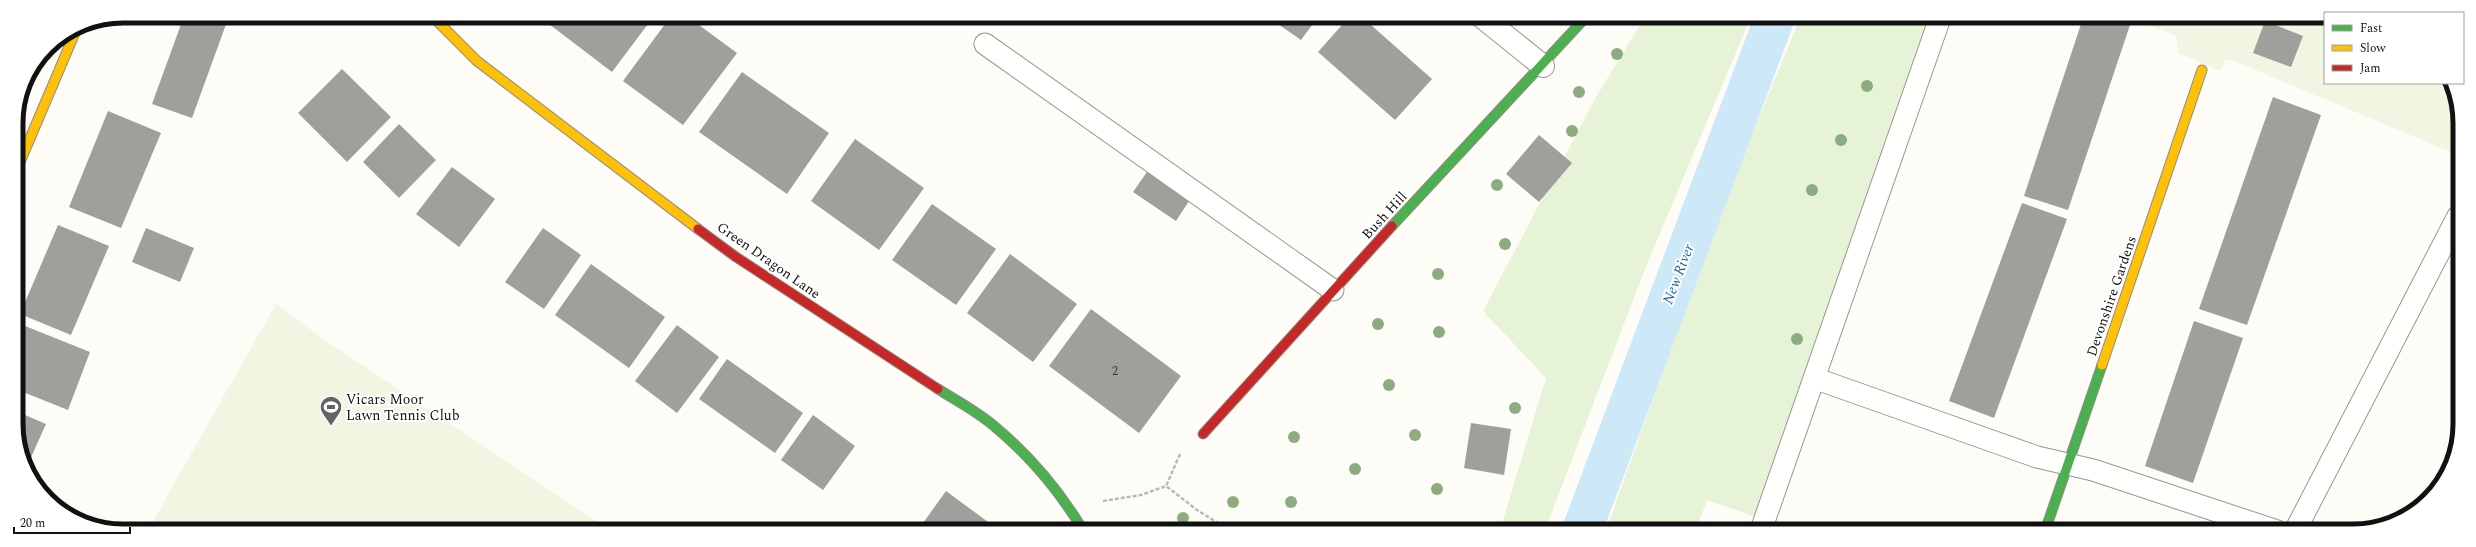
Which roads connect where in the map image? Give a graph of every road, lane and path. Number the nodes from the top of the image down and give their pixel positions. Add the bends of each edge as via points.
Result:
1 (439, 23) edge
2 (1489, 23) edge
3 (1581, 23) edge
4 (1938, 23) edge
5 (73, 37) edge
6 (985, 44) dead end
7 (1543, 66) junction
8 (2202, 70) dead end
9 (23, 153) edge
10 (2453, 226) edge
11 (1333, 290) junction
12 (1814, 378) junction
13 (1203, 434) dead end
14 (2068, 464) junction
15 (1166, 486) dead end
16 (1170, 490) dead end
17 (1068, 505) junction
18 (1079, 524) edge
19 (1220, 524) edge
20 (1763, 524) edge
21 (2047, 524) edge
22 (2256, 524) edge
23 (2299, 524) edge

1 - 17 street, Green Dragon Lane via 477,61 736,257 994,426 1045,477
2 - 7 street
3 - 7 street, Bush Hill
4 - 12 lane
5 - 9 street
6 - 11 lane
7 - 11 street, Bush Hill
8 - 14 street, Devonshire Gardens
10 - 23 lane
11 - 13 street, Bush Hill
12 - 14 lane via 2037,457
12 - 20 lane
14 - 21 street, Devonshire Gardens
14 - 22 lane
15 - 17 path via 1141,495
16 - 19 path
17 - 18 street, Green Dragon Lane

